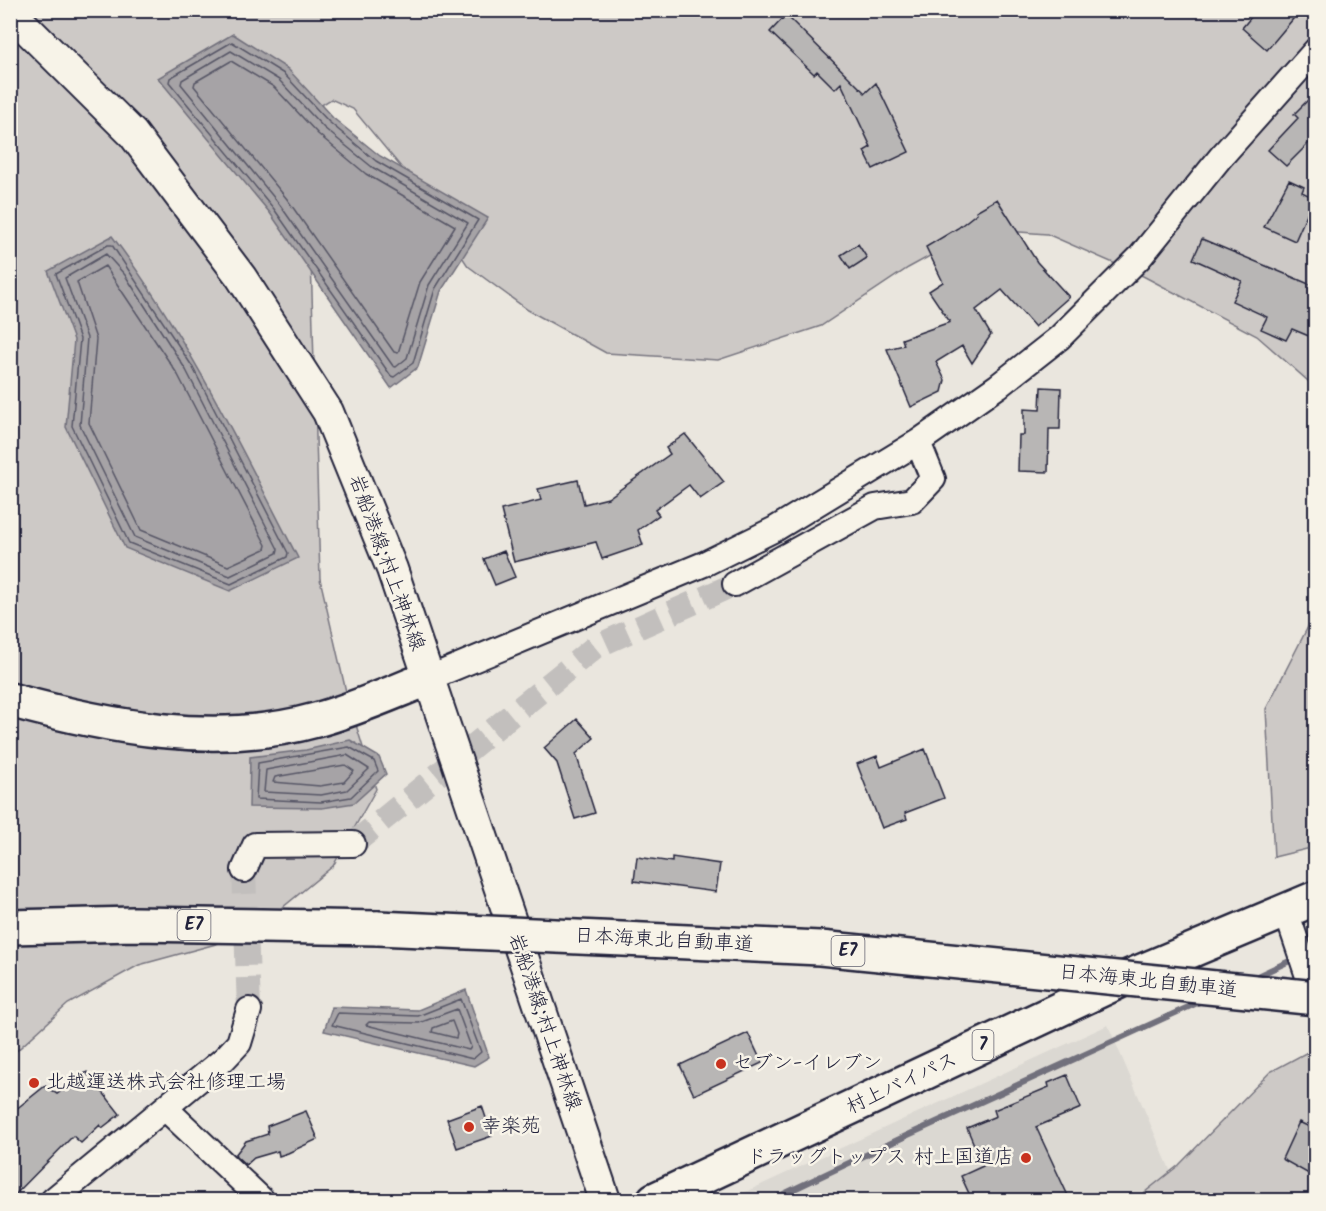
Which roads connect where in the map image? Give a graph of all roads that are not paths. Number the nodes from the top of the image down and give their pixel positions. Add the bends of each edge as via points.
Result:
1 (10, 12) edge
2 (1316, 50) edge
3 (918, 442) junction
4 (735, 584) tunnel mouth
5 (428, 680) junction
6 (10, 681) edge
7 (10, 700) edge
8 (353, 844) tunnel mouth
9 (244, 870) tunnel mouth
10 (1316, 898) edge
11 (1286, 911) junction
12 (10, 927) edge
13 (1316, 999) edge
14 (249, 1010) tunnel mouth
15 (165, 1108) junction
16 (60, 1197) edge
17 (262, 1200) edge
18 (605, 1200) edge
19 (654, 1200) edge

1 - 5 main road, 岩船港線;村上神林線 via 133,134 241,277 328,412 392,569
2 - 3 street via 1095,305 998,386
3 - 4 street via 933,479 912,501 875,507
3 - 5 street via 775,529 704,564
5 - 6 highway via 265,712 208,716 142,711
5 - 7 highway via 316,720 265,730 207,734 68,716
5 - 18 main road, 岩船港線;村上神林線
8 - 9 street via 255,845
10 - 11 highway, 村上バイパス / 7
11 - 13 street
11 - 19 highway, 村上バイパス / 7 via 1128,977
12 - 13 highway, 日本海東北自動車道 / E7, bridge via 134,924 378,928 820,948
14 - 15 street via 239,1044
15 - 16 street
15 - 17 street

